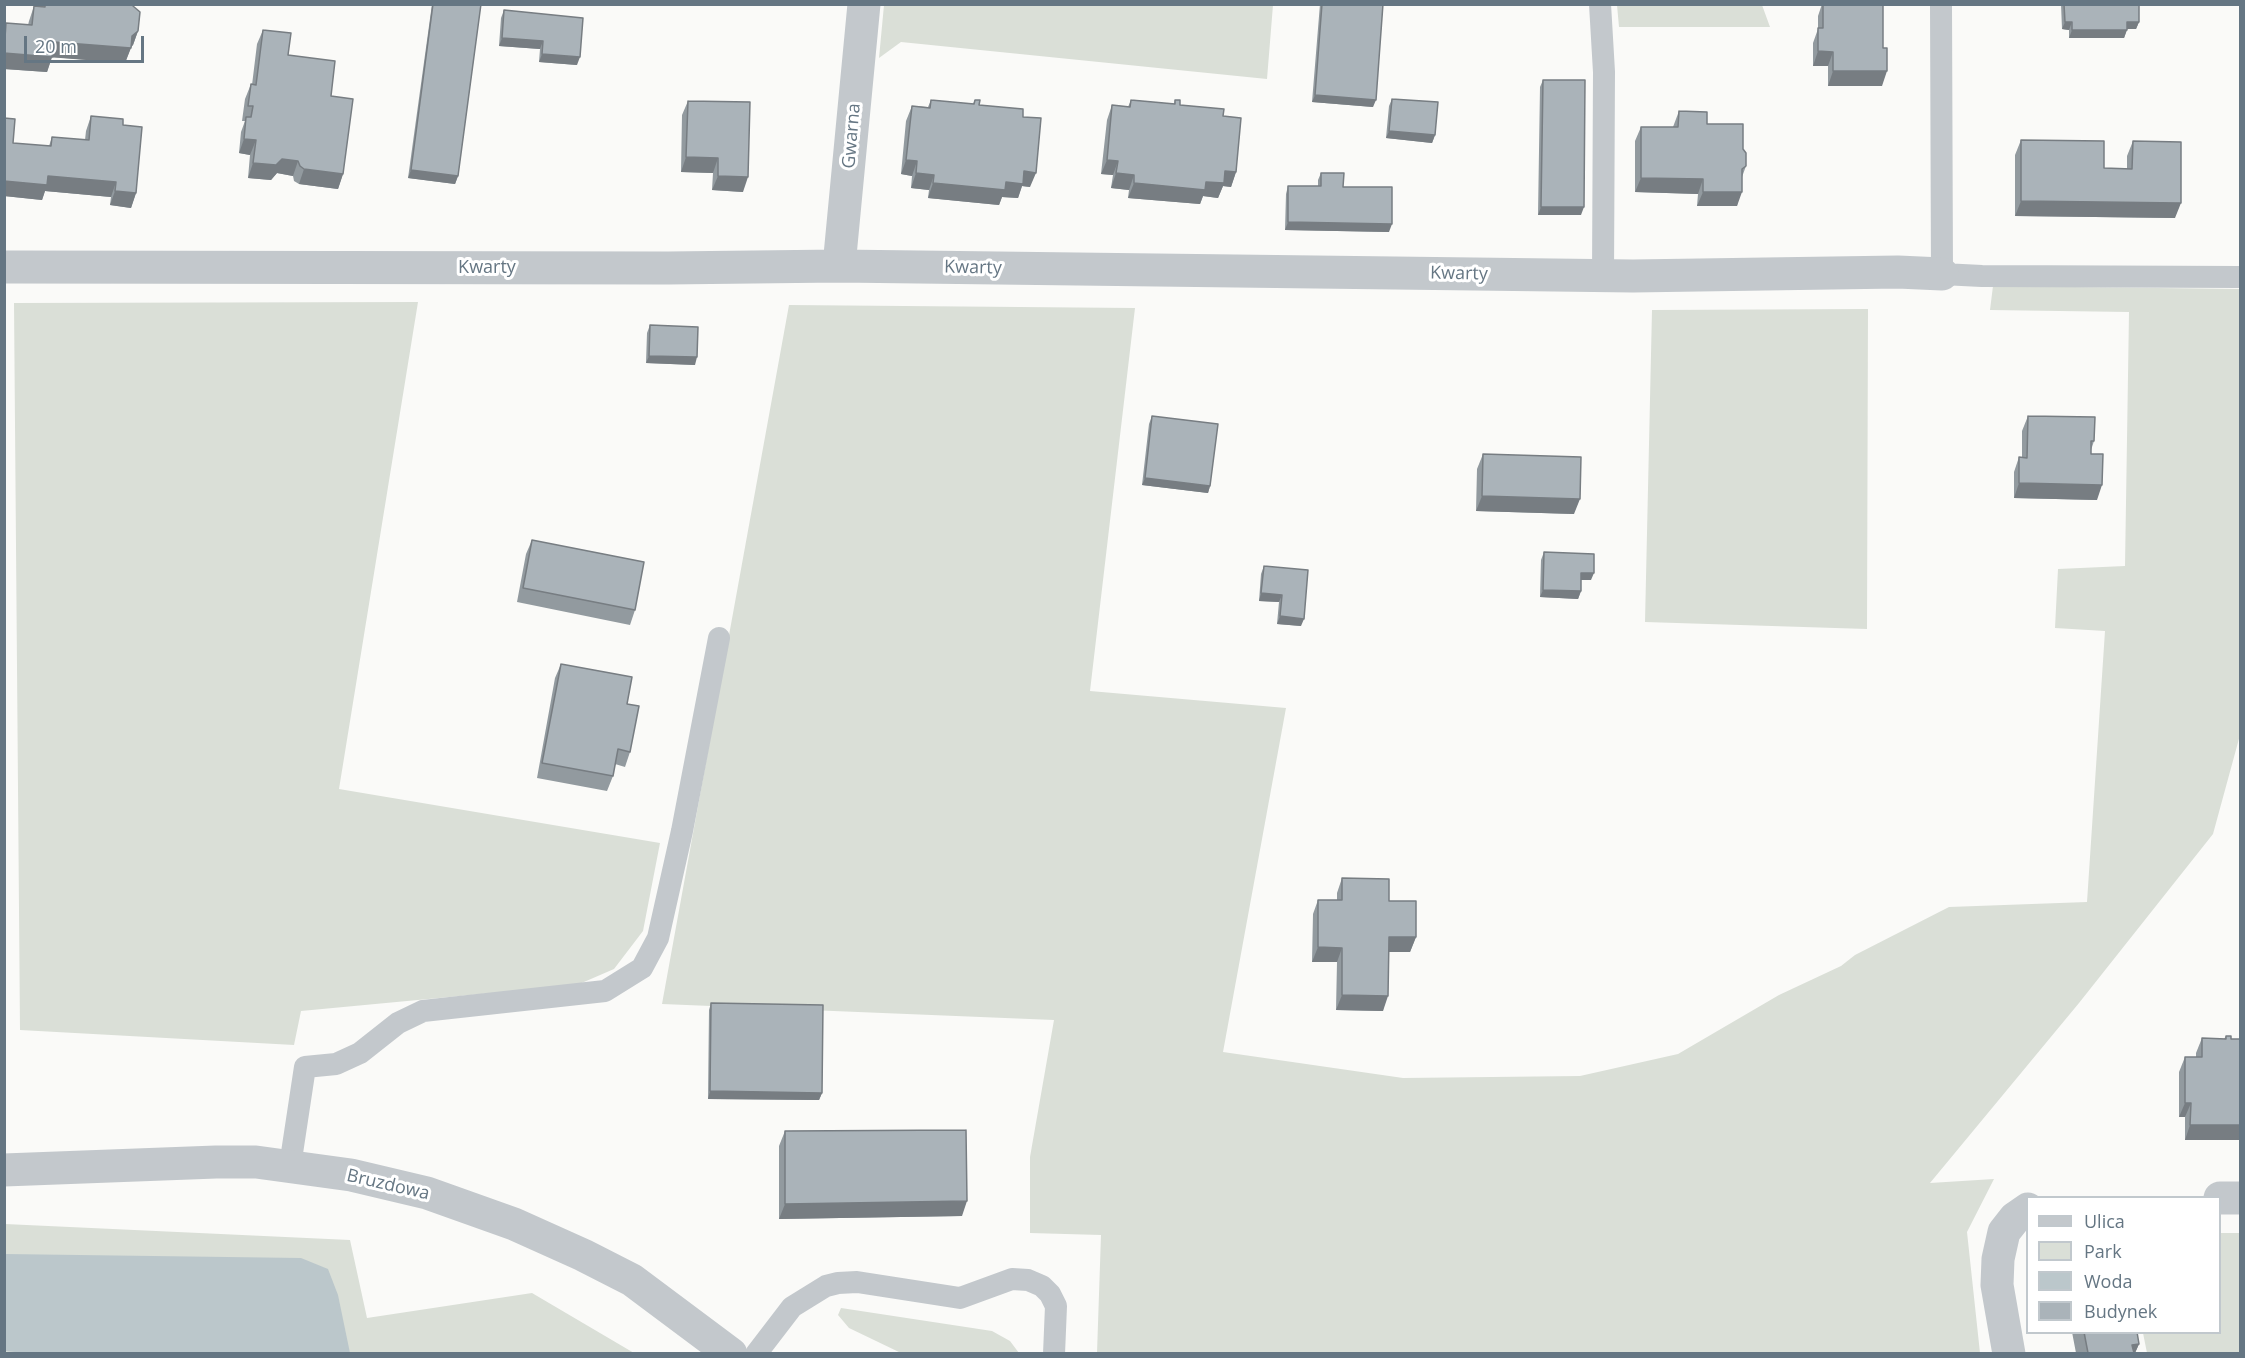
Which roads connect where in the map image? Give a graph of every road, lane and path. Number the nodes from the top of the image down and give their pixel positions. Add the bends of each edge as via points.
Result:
1 (864, 4) edge
2 (1600, 4) edge
3 (1941, 4) edge
4 (4, 267) edge
5 (839, 267) junction
6 (1942, 274) junction
7 (1603, 275) junction
8 (2241, 277) edge
9 (719, 638) dead end
10 (290, 1166) junction
11 (4, 1170) edge
12 (2221, 1198) edge
13 (2241, 1198) edge
14 (2026, 1210) edge
15 (731, 1353) edge
16 (756, 1353) edge
17 (1054, 1353) edge
18 (2009, 1353) edge

1 - 5 street, Gwarna
2 - 7 lane via 1604,72
3 - 6 lane
4 - 5 street, Kwarty
5 - 7 street, Kwarty
6 - 7 street, Kwarty
6 - 8 lane
9 - 10 lane via 658,938 642,968 605,991 423,1011 398,1023 360,1053 336,1064 305,1067
10 - 11 street, Bruzdowa via 216,1162
10 - 15 street, Bruzdowa via 427,1193 514,1224 632,1280
12 - 13 street
14 - 18 street via 2004,1232 1998,1259 1997,1285
16 - 17 lane via 792,1307 838,1282 960,1298 1012,1280 1028,1280 1042,1286 1056,1306

